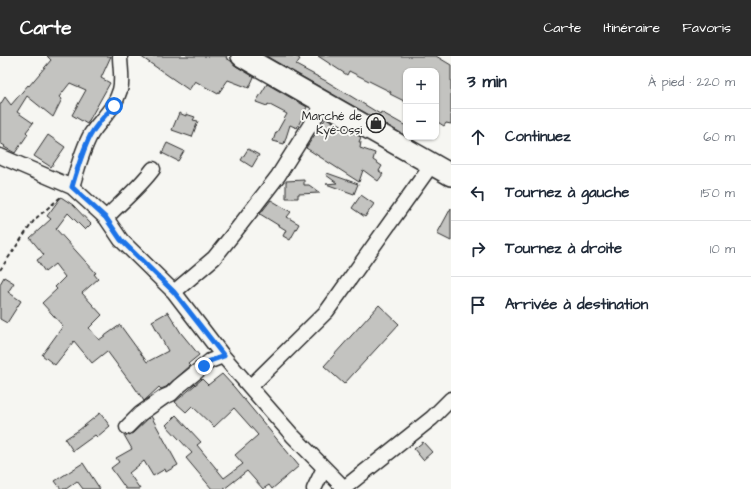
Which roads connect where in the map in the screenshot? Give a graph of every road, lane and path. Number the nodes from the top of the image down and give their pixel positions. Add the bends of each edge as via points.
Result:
1 (120, 56) edge
2 (242, 56) edge
3 (324, 104) junction
4 (0, 156) edge
5 (432, 164) junction
6 (153, 168) dead end
7 (451, 175) edge
8 (72, 187) junction
9 (106, 218) junction
10 (0, 270) edge
11 (174, 292) junction
12 (224, 356) junction
13 (250, 387) junction
14 (451, 400) edge
15 (127, 427) dead end
16 (324, 468) junction
17 (314, 489) edge
18 (344, 489) edge

1 - 8 street via 120,89 114,106 90,136
2 - 3 highway
3 - 5 highway
3 - 11 street via 278,176 234,233 210,262
4 - 8 street
5 - 7 highway
5 - 13 street via 327,311
6 - 9 street via 142,184
8 - 9 street
8 - 10 path via 34,219
9 - 11 street via 121,240
11 - 12 street
12 - 13 street
12 - 15 street via 210,361 171,394 140,414
13 - 16 street
14 - 18 street
16 - 17 street
16 - 18 street

